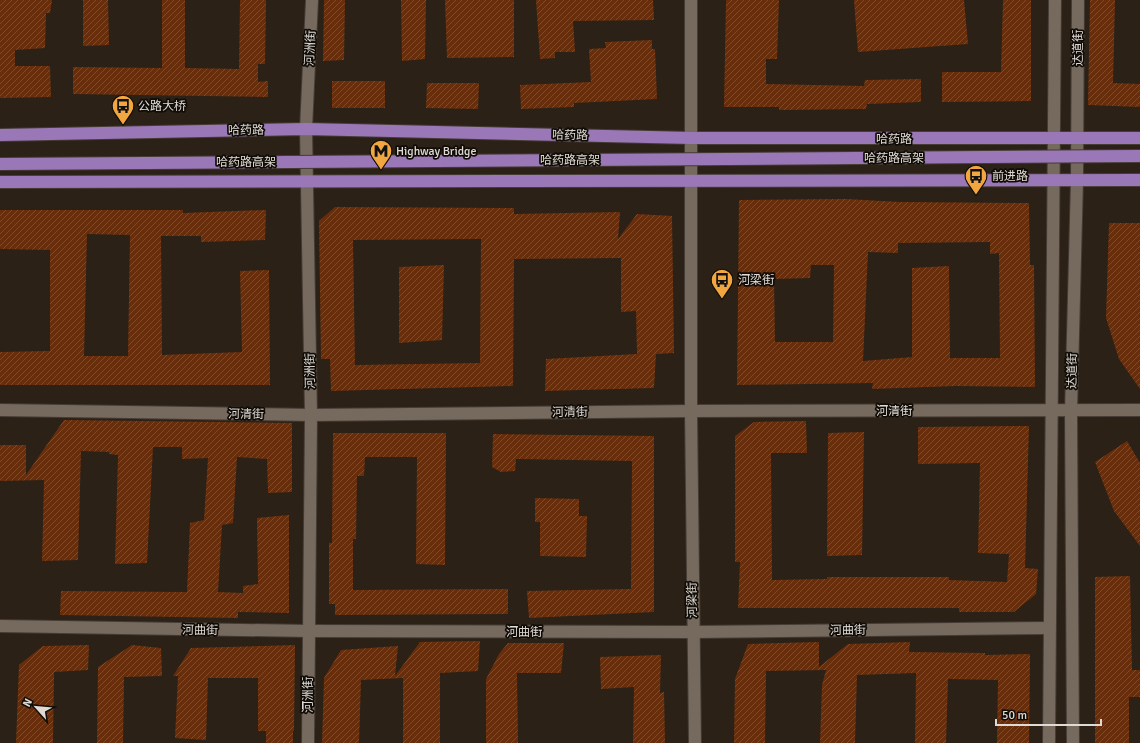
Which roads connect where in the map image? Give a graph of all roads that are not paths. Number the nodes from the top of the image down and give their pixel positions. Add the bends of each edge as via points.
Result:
1 (312, 0) edge
2 (691, 0) edge
3 (1055, 0) edge
4 (1078, 0) edge
5 (306, 129) junction
6 (0, 135) edge
7 (692, 138) junction
8 (1140, 138) edge
9 (1054, 139) junction
10 (1078, 139) junction
11 (1140, 156) edge
12 (0, 164) edge
13 (1053, 179) junction
14 (307, 180) junction
15 (1077, 180) junction
16 (1140, 180) edge
17 (0, 182) edge
18 (692, 182) junction
19 (0, 410) edge
20 (1140, 410) edge
21 (690, 411) junction
22 (1050, 411) junction
23 (1071, 412) junction
24 (311, 415) junction
25 (0, 626) edge
26 (1048, 628) junction
27 (309, 631) junction
28 (693, 632) junction
29 (308, 743) edge
30 (695, 743) edge
31 (1049, 743) edge
32 (1073, 743) edge

1 - 5 street, 河洲街
2 - 7 street, 河梁街
3 - 9 street, 达道街
4 - 10 street, 达道街
5 - 6 highway, 哈药路
5 - 7 highway, 哈药路
5 - 14 street, 河洲街
7 - 9 highway, 哈药路
7 - 18 street, 河梁街
8 - 10 highway, 哈药路
9 - 10 highway, 哈药路
9 - 13 street, 达道街
10 - 15 street, 达道街
11 - 12 highway, 哈药路高架, bridge
13 - 15 highway
13 - 18 highway
13 - 22 street, 达道街
14 - 17 highway
14 - 18 highway
14 - 24 street, 河洲街
15 - 16 highway
15 - 23 street, 达道街
18 - 21 street, 河梁街
19 - 24 street, 河清街
20 - 23 street, 河清街
21 - 22 street, 河清街
21 - 24 street, 河清街
21 - 28 street, 河梁街
22 - 23 street, 河清街
22 - 26 street, 达道街
23 - 32 street, 达道街
24 - 27 street, 河洲街
25 - 27 street, 河曲街
26 - 28 street, 河曲街
26 - 31 street, 达道街
27 - 28 street, 河曲街
27 - 29 street, 河洲街
28 - 30 street, 河梁街

